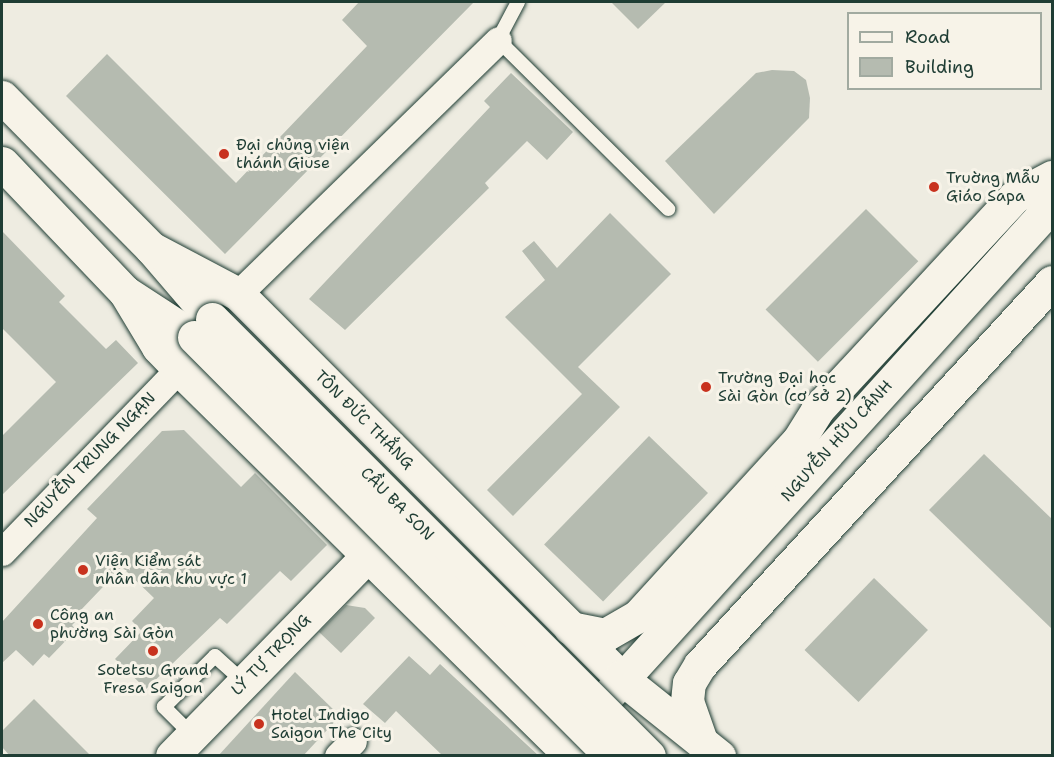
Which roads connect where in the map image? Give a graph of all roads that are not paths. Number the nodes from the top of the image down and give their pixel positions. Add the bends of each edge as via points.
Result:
1 (518, 2) edge
2 (498, 40) junction
3 (2, 97) edge
4 (4, 171) edge
5 (1053, 177) edge
6 (1053, 205) edge
7 (668, 209) dead end
8 (151, 248) junction
9 (1053, 282) edge
10 (125, 292) junction
11 (238, 294) junction
12 (203, 328) junction
13 (179, 369) junction
14 (870, 404) junction
15 (798, 441) junction
16 (2, 552) edge
17 (369, 554) junction
18 (570, 628) junction
19 (621, 677) junction
20 (182, 746) edge
21 (710, 748) edge
22 (571, 756) edge
23 (600, 756) edge
24 (611, 756) edge
25 (648, 756) edge

1 - 2 lane
2 - 7 lane
2 - 11 street
3 - 8 main road, TÔN ĐỨC THẮNG
4 - 10 main road
5 - 15 main road via 1014,197 817,410
6 - 14 main road, NGUYỄN HỮU CẢNH
8 - 11 main road, TÔN ĐỨC THẮNG
8 - 12 main road, CẦU BA SON
9 - 21 main road via 700,665 689,682 687,701
10 - 12 main road, CẦU BA SON
10 - 13 main road via 158,347
11 - 18 main road, TÔN ĐỨC THẮNG
12 - 24 main road, CẦU BA SON, bridge
12 - 25 main road, CẦU BA SON, bridge
13 - 16 street, NGUYỄN TRUNG NGẠN
13 - 17 main road
14 - 15 main road
14 - 19 main road, NGUYỄN HỮU CẢNH
15 - 18 main road via 638,616 605,635
17 - 20 main road, LÝ TỰ TRỌNG
17 - 22 main road
18 - 19 main road, TÔN ĐỨC THẮNG
19 - 21 main road, TÔN ĐỨC THẮNG
19 - 23 main road, NGUYỄN HỮU CẢNH via 601,713 597,729

